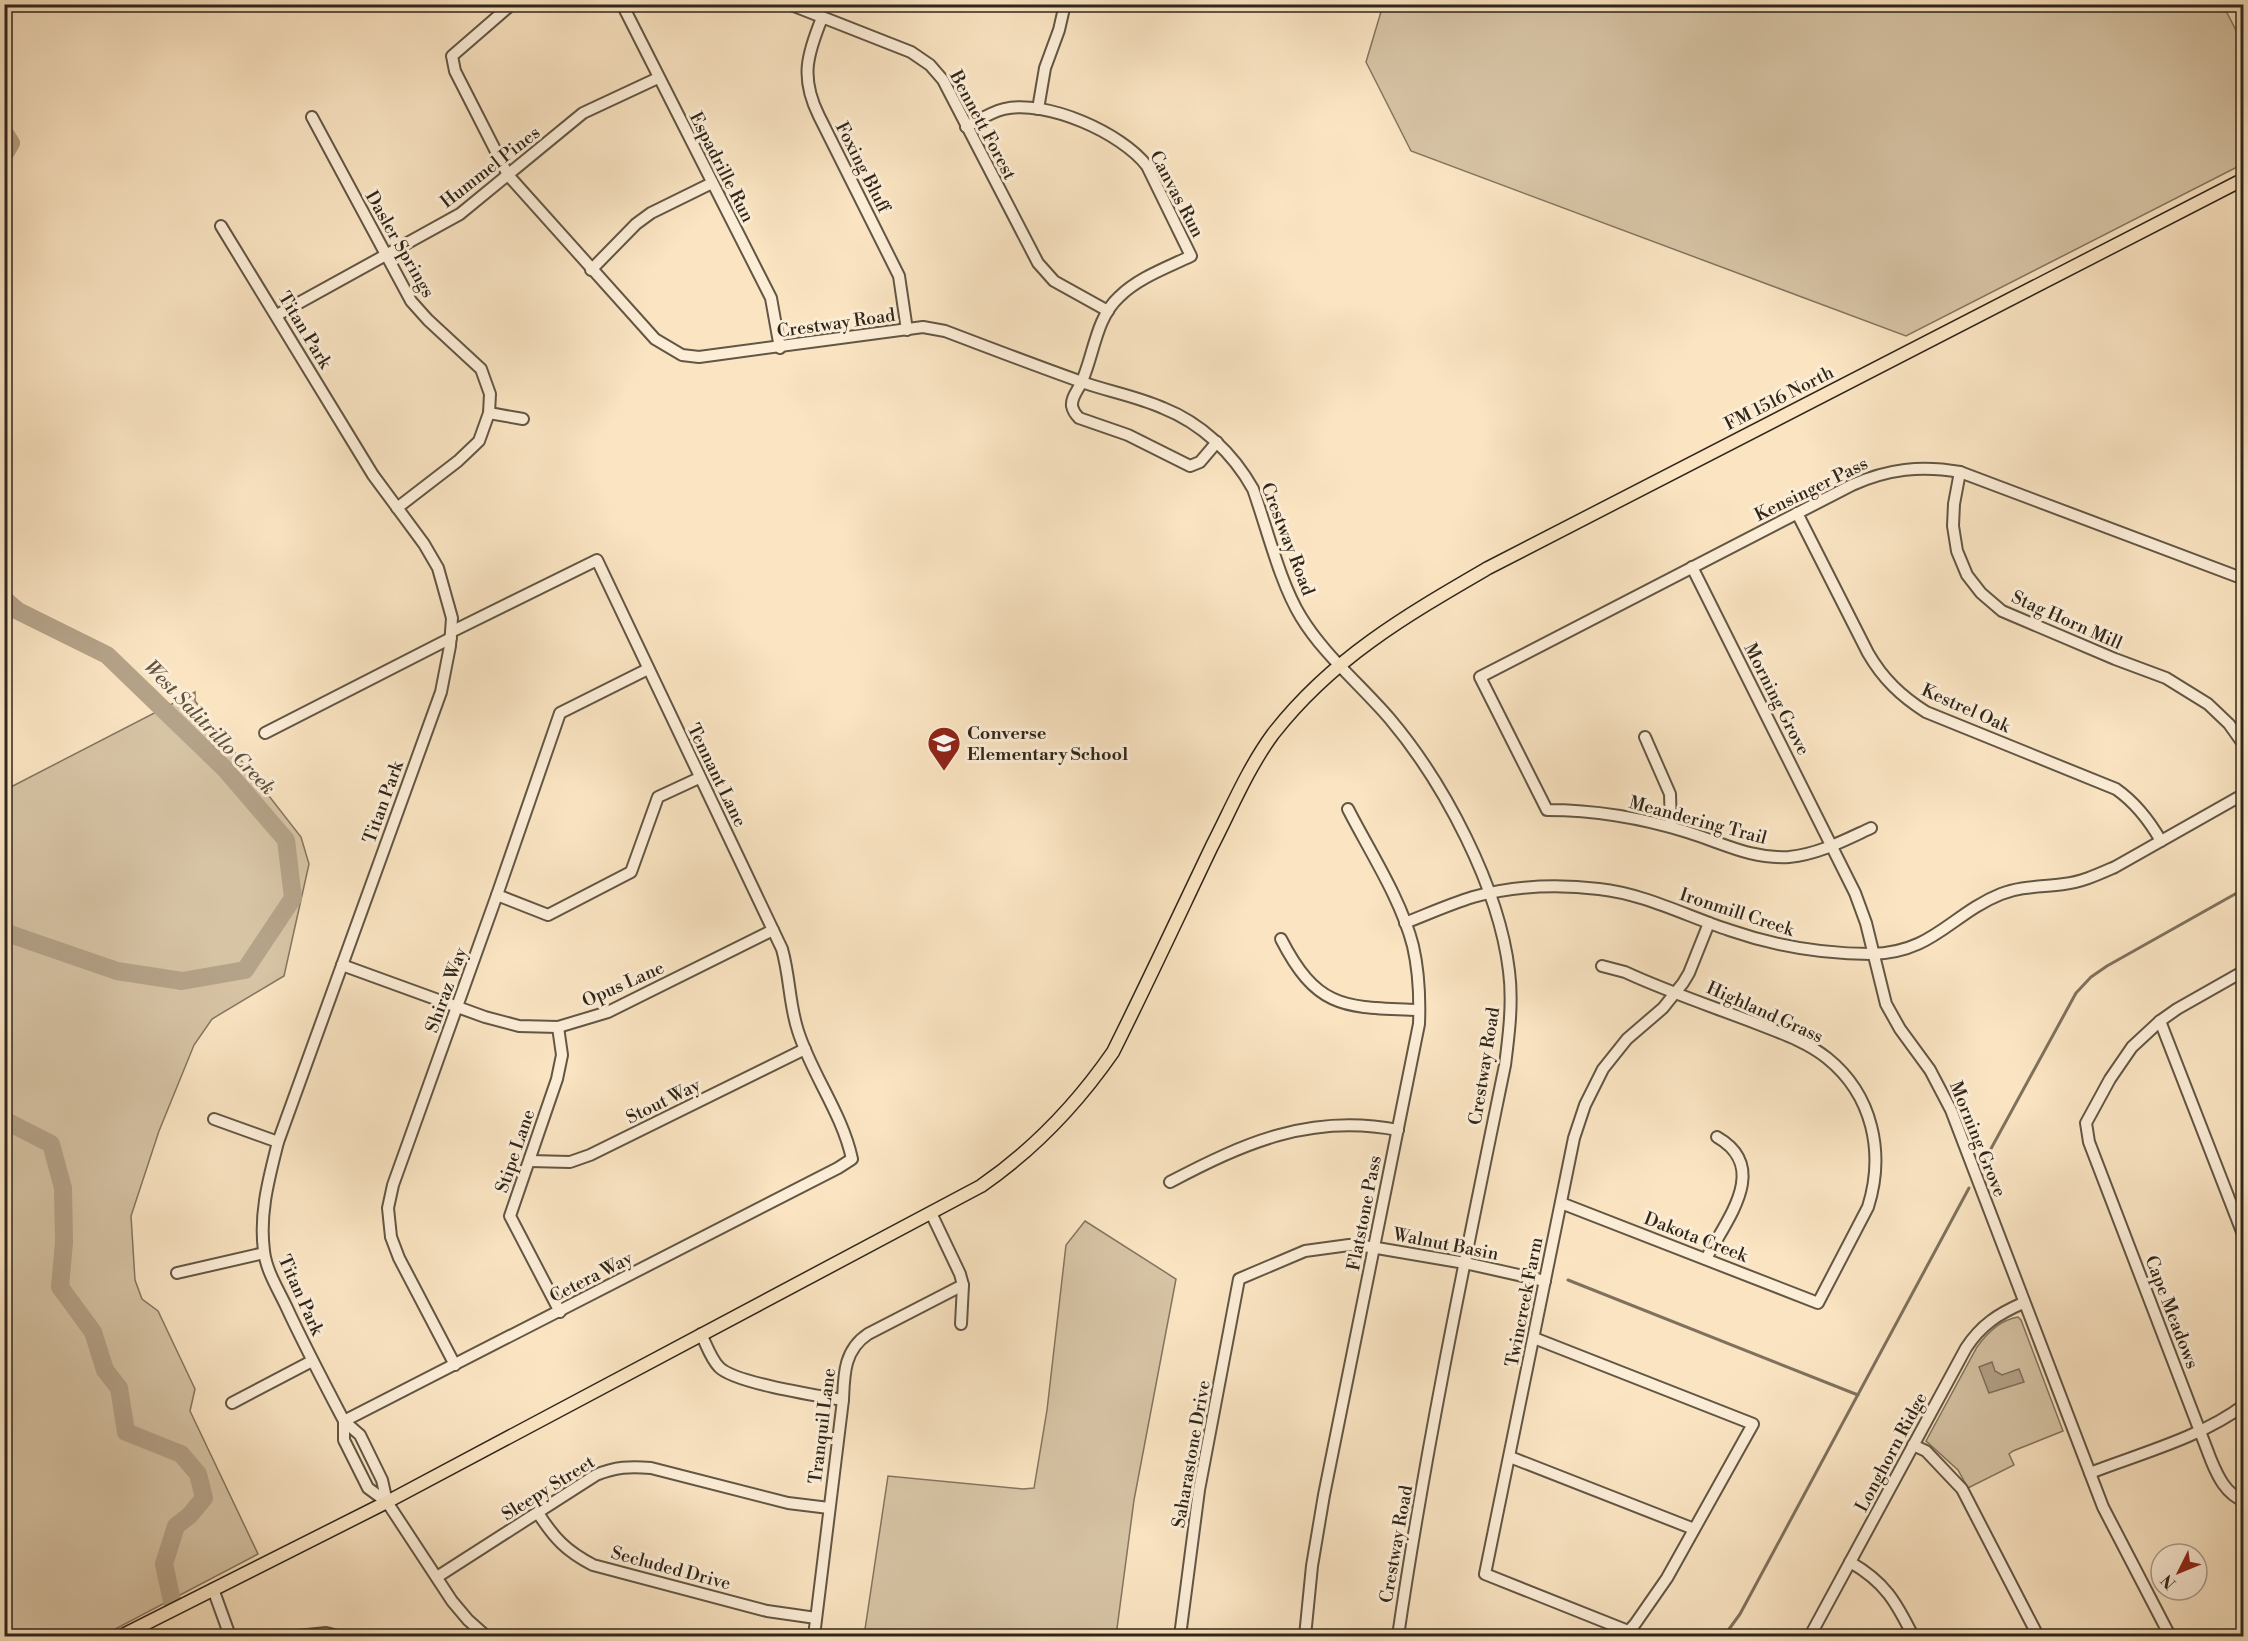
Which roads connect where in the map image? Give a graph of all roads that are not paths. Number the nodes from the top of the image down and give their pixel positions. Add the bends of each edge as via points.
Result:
1 (512, 4) edge
2 (622, 4) edge
3 (789, 4) edge
4 (1065, 4) edge
5 (822, 18) junction
6 (658, 78) junction
7 (1038, 109) junction
8 (312, 117) dead end
9 (966, 127) junction
10 (508, 175) junction
11 (2244, 179) edge
12 (712, 183) junction
13 (221, 226) dead end
14 (385, 256) junction
15 (591, 270) junction
16 (1108, 311) junction
17 (277, 315) junction
18 (907, 330) junction
19 (780, 348) junction
20 (1082, 382) junction
21 (489, 413) junction
22 (523, 419) dead end
23 (1216, 442) junction
24 (1960, 472) junction
25 (397, 508) junction
26 (1797, 513) junction
27 (1692, 567) junction
28 (2244, 579) edge
29 (451, 635) junction
30 (1340, 665) junction
31 (648, 669) junction
32 (265, 733) dead end
33 (1645, 737) dead end
34 (2244, 745) edge
35 (699, 778) junction
36 (2244, 795) edge
37 (1347, 809) dead end
38 (1547, 810) joint
39 (1671, 827) junction
40 (1871, 828) dead end
41 (2161, 841) junction
42 (1832, 847) junction
43 (1492, 894) junction
44 (497, 895) junction
45 (1405, 923) junction
46 (1709, 923) junction
47 (773, 930) junction
48 (1281, 939) dead end
49 (1874, 954) junction
50 (342, 965) junction
51 (1602, 966) dead end
52 (2244, 970) edge
53 (1677, 992) junction
54 (456, 1008) junction
55 (1419, 1010) junction
56 (2160, 1021) junction
57 (558, 1027) junction
58 (805, 1049) junction
59 (214, 1119) dead end
60 (1398, 1130) junction
61 (1717, 1137) dead end
62 (278, 1142) junction
63 (852, 1159) joint
64 (530, 1161) junction
65 (1170, 1182) dead end
66 (1561, 1203) junction
67 (931, 1214) junction
68 (2244, 1237) edge
69 (1374, 1248) junction
70 (264, 1253) junction
71 (1706, 1259) junction
72 (1465, 1263) junction
73 (177, 1273) dead end
74 (1239, 1279) joint
75 (1545, 1281) junction
76 (963, 1285) junction
77 (1818, 1303) joint
78 (2023, 1303) junction
79 (560, 1312) junction
80 (962, 1324) dead end
81 (701, 1334) junction
82 (1534, 1338) junction
83 (312, 1361) junction
84 (455, 1365) junction
85 (843, 1400) junction
86 (232, 1403) dead end
87 (2244, 1405) edge
88 (344, 1421) junction
89 (2199, 1431) junction
90 (1913, 1445) junction
91 (1510, 1456) junction
92 (2090, 1473) junction
93 (387, 1502) junction
94 (2244, 1502) edge
95 (829, 1508) junction
96 (538, 1513) junction
97 (1694, 1529) junction
98 (1850, 1562) junction
99 (437, 1577) junction
100 (213, 1589) junction
101 (816, 1618) junction
102 (1626, 1634) edge
103 (121, 1636) edge
104 (230, 1636) edge
105 (298, 1636) edge
106 (338, 1636) edge
107 (486, 1636) edge
108 (814, 1636) edge
109 (1180, 1636) edge
110 (1305, 1636) edge
111 (1398, 1636) edge
112 (1810, 1636) edge
113 (1913, 1636) edge
114 (2038, 1636) edge
115 (2170, 1636) edge

1 - 10 street, Crestway Road via 452,56 455,71
2 - 6 street, Espadrille Run
3 - 5 street, Bennett Forest
4 - 7 street via 1045,68
5 - 9 street, Bennett Forest via 921,58 943,80
5 - 18 street, Foxing Bluff via 808,55 810,94 899,276
6 - 10 street, Hummel Pines via 583,113
6 - 12 street, Espadrille Run
7 - 9 street, Canvas Run via 1005,109
7 - 16 street, Canvas Run via 1102,130 1139,155 1191,256 1133,285
8 - 14 street, Dasler Springs
9 - 16 street, Bennett Forest via 1038,262 1054,280
10 - 14 street, Hummel Pines via 460,214
10 - 15 street, Crestway Road
11 - 30 main road, FM 1516 North via 1488,568 1388,628
12 - 15 street via 651,213
12 - 19 street, Espadrille Run via 771,298
13 - 17 street, Titan Park
14 - 17 street, Hummel Pines
14 - 21 street, Dasler Springs via 417,309 481,369 490,394
15 - 19 street, Crestway Road via 655,339 681,355 699,357
16 - 20 street
17 - 25 street, Titan Park
18 - 19 street, Crestway Road
18 - 20 street, Crestway Road via 923,327 945,331
20 - 23 street, Crestway Road via 1167,410 1187,419
20 - 23 street via 1072,406 1079,418 1128,435 1190,466 1200,462
21 - 22 street
21 - 25 street, Dasler Springs via 479,441
23 - 30 street, Crestway Road via 1253,489 1288,591 1301,617
24 - 26 street, Kensinger Pass via 1925,468 1878,474
24 - 28 street, Kensinger Pass
24 - 34 street, Stag Horn Mill via 1953,526 1957,551 1967,575 1981,593 2002,611 2166,678 2208,704
25 - 29 street, Titan Park via 438,568 452,618
26 - 27 street, Kensinger Pass
26 - 41 street, Kestrel Oak via 1868,654 1906,700 1926,712 2116,789 2136,804
27 - 38 street, Kensinger Pass via 1480,677
27 - 42 street, Morning Grove
29 - 31 street, Tennant Lane via 597,560
29 - 32 street
29 - 50 street, Titan Park via 441,692
30 - 43 street, Crestway Road via 1391,720 1427,769
30 - 67 main road, FM 1516 North via 1286,719 1254,765 1113,1052 1094,1079 1077,1101 1004,1170
31 - 35 street, Tennant Lane
31 - 44 street, Shiraz Way via 560,713
33 - 39 street via 1670,794
35 - 44 street via 658,797 631,872 548,915
35 - 47 street, Tennant Lane
36 - 41 street, Ironmill Creek
37 - 45 street, Flatstone Pass
38 - 39 street, Meandering Trail via 1595,812
39 - 42 street, Meandering Trail via 1742,853 1762,856 1796,856
40 - 42 street, Meandering Trail
41 - 49 street, Ironmill Creek via 2094,876 2003,893 1929,940
42 - 49 street, Morning Grove via 1862,908
43 - 45 street, Ironmill Creek via 1461,901
43 - 46 street, Ironmill Creek via 1533,887 1601,889 1653,901
43 - 72 street, Crestway Road via 1510,972 1510,1027
44 - 54 street, Shiraz Way
45 - 55 street, Flatstone Pass via 1415,955
46 - 49 street, Ironmill Creek via 1780,945 1837,954
46 - 53 street, Twincreek Farm
47 - 57 street, Opus Lane via 608,1012
47 - 58 street, Tennant Lane via 788,970 794,1016
48 - 55 street via 1306,979 1335,1000 1361,1008
49 - 78 street, Morning Grove via 1881,991 1891,1016 1930,1070 1951,1110
50 - 54 street, Opus Lane
50 - 62 street, Titan Park
51 - 53 street, Highland Grass
52 - 56 street
53 - 66 street, Twincreek Farm via 1627,1039 1595,1083 1574,1138
53 - 77 street, Highland Grass via 1792,1038 1827,1057 1855,1087 1872,1122 1876,1154 1868,1207
54 - 57 street, Opus Lane via 519,1026
54 - 84 street, Shiraz Way via 388,1208 391,1237 399,1258
55 - 60 street, Flatstone Pass
56 - 68 street
56 - 89 street, Cape Meadows via 2121,1063 2086,1123 2089,1142
57 - 64 street, Stipe Lane via 561,1065
58 - 63 street, Tennant Lane via 848,1139
58 - 64 street, Stout Way via 590,1155 570,1162
59 - 62 street
60 - 65 street via 1345,1126 1285,1133 1225,1153
60 - 69 street, Flatstone Pass
61 - 71 street via 1739,1157 1744,1185
62 - 70 street, Titan Park via 266,1191
63 - 79 street, Cetera Way
64 - 79 street, Stipe Lane via 510,1216
66 - 71 street, Dakota Creek
66 - 75 street, Twincreek Farm
67 - 76 street
67 - 81 main road, FM 1516 North
69 - 72 street, Walnut Basin
69 - 74 street, Walnut Basin via 1349,1245 1313,1249
69 - 110 street, Flatstone Pass via 1324,1495
70 - 73 street
70 - 83 street, Titan Park
71 - 77 street, Dakota Creek
72 - 75 street, Walnut Basin
72 - 111 street, Crestway Road
74 - 109 street, Saharastone Drive via 1199,1490
75 - 82 street, Twincreek Farm
76 - 80 street
76 - 85 street, Tranquil Lane via 860,1339 845,1367
78 - 90 street, Longhorn Ridge via 1995,1316 1975,1335
78 - 92 street, Morning Grove
79 - 84 street, Cetera Way
81 - 85 street via 719,1367 730,1374 792,1392
81 - 93 main road, FM 1516 North
82 - 91 street, Twincreek Farm
82 - 97 street via 1753,1424
83 - 86 street
83 - 88 street, Titan Park
84 - 88 street, Cetera Way
85 - 95 street, Tranquil Lane
87 - 89 street
88 - 93 street via 360,1435 382,1480
88 - 93 street via 344,1440 368,1488
89 - 92 street
89 - 94 street, Cape Meadows via 2224,1487
90 - 98 street, Longhorn Ridge
90 - 114 street via 1926,1451 1962,1489
91 - 97 street
91 - 102 street, Twincreek Farm via 1485,1574
92 - 115 street, Morning Grove via 2103,1507
93 - 99 street
93 - 100 main road, FM 1516 North
95 - 96 street, Sleepy Street via 788,1503 651,1468 629,1466 596,1475
95 - 101 street, Tranquil Lane
96 - 99 street, Sleepy Street
96 - 101 street, Secluded Drive via 561,1545 593,1565 767,1611
97 - 102 street via 1667,1578
98 - 112 street, Longhorn Ridge
98 - 113 street via 1869,1573 1894,1599
99 - 107 street via 468,1620
100 - 103 main road, FM 1516 North
100 - 104 street
101 - 108 street, Tranquil Lane
105 - 106 street

